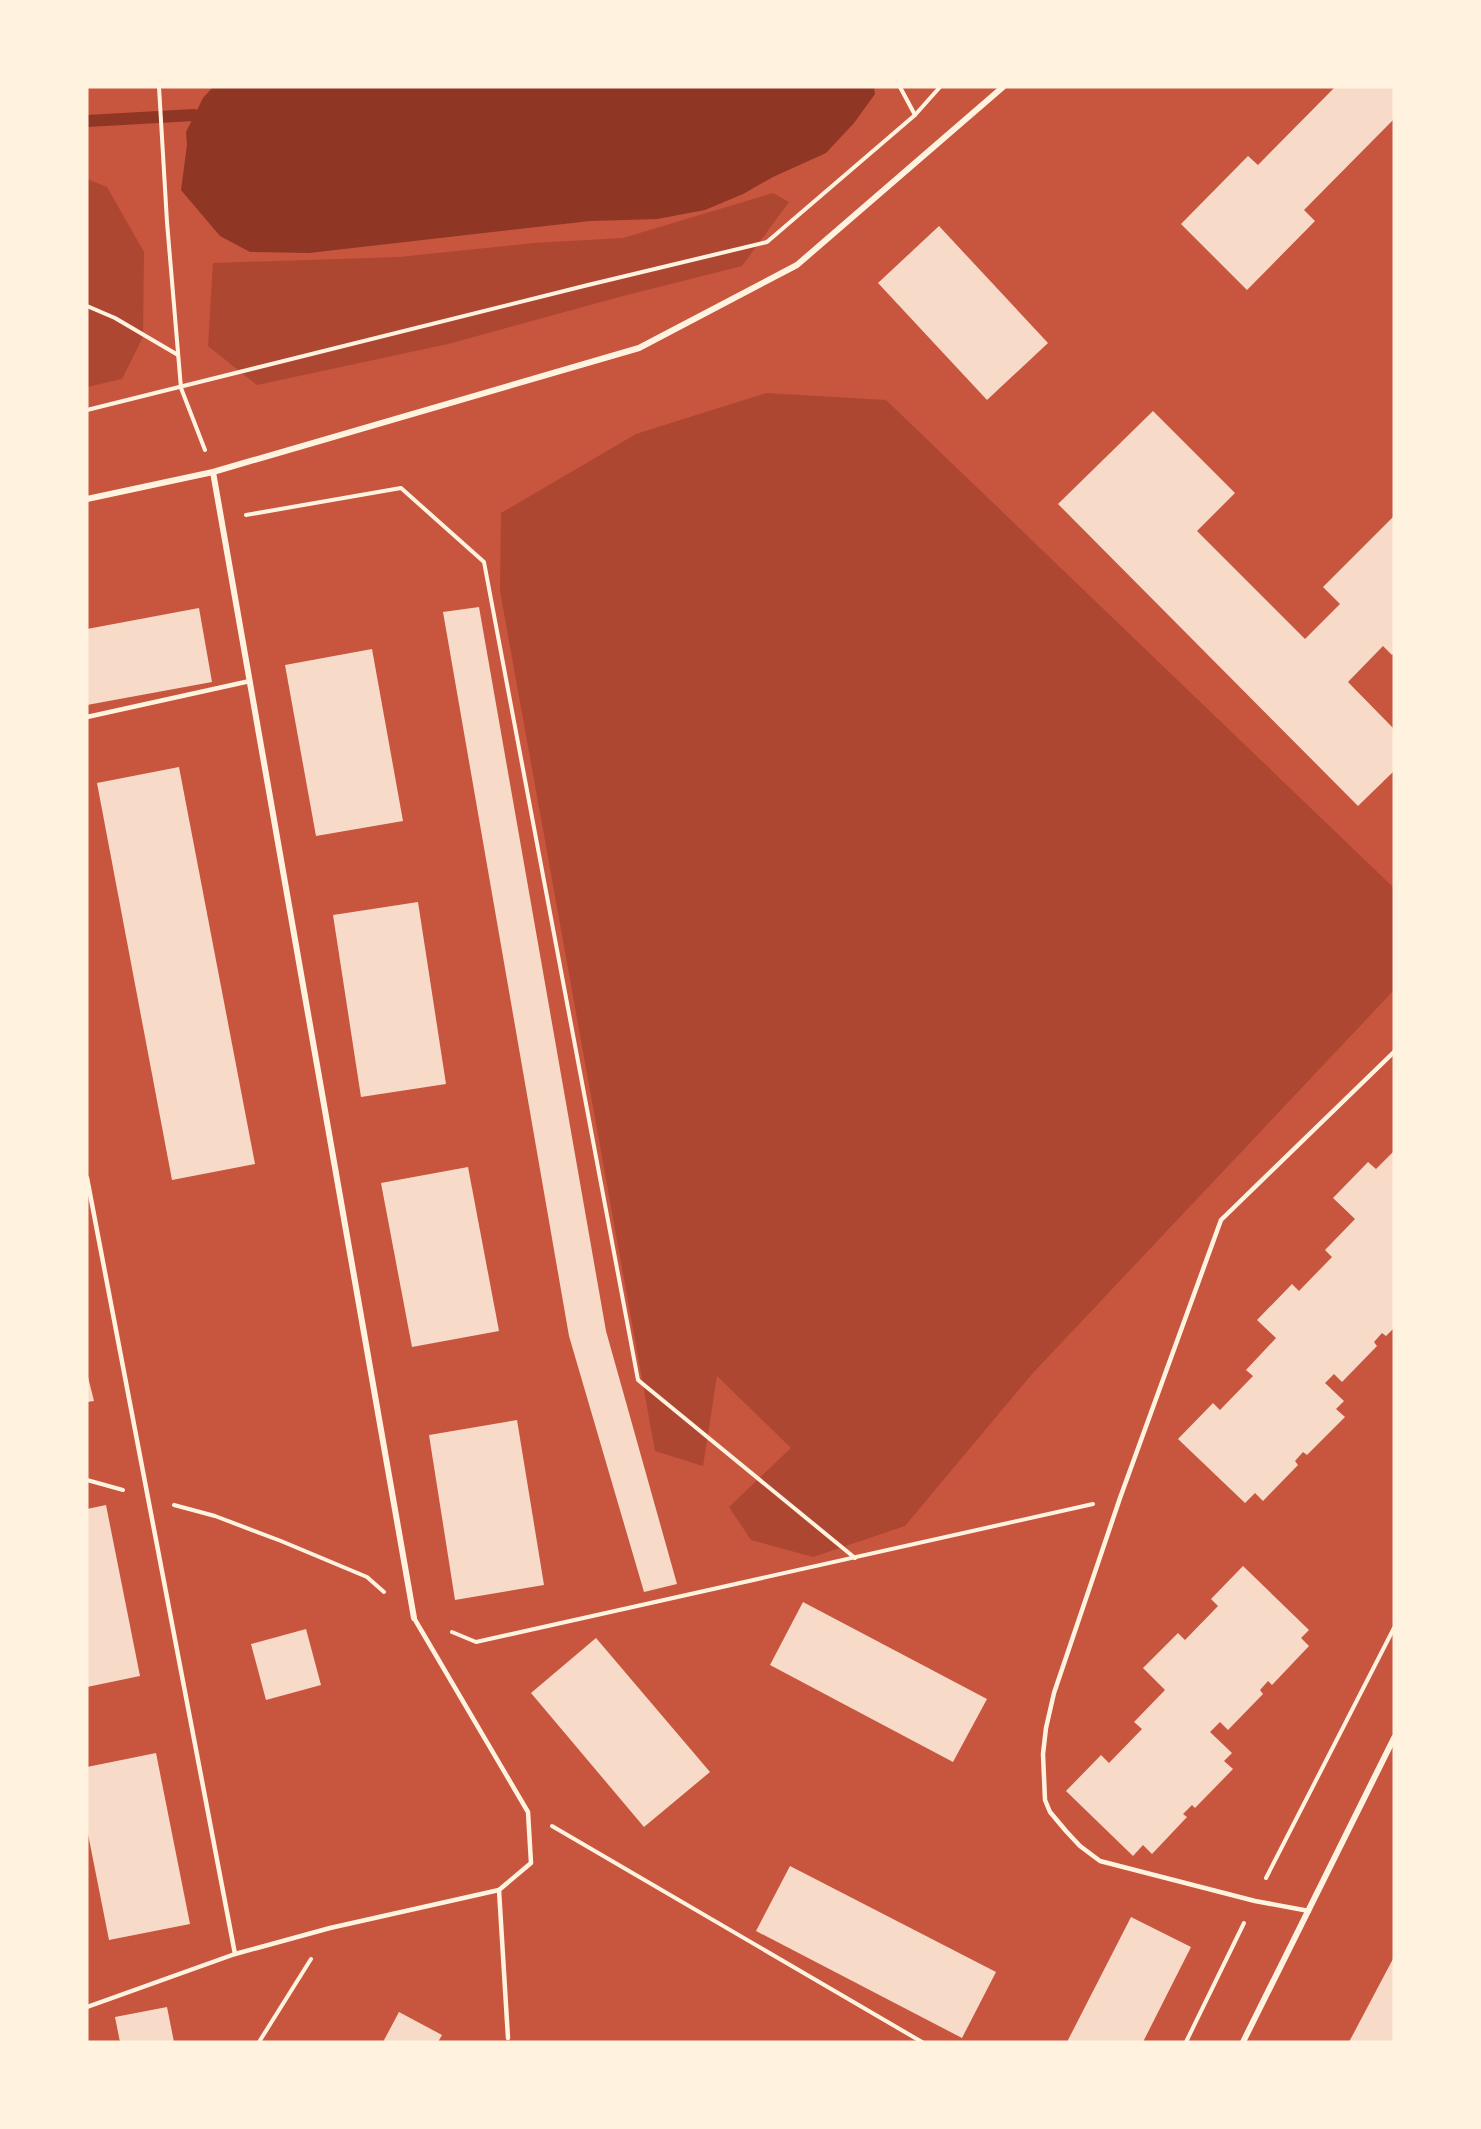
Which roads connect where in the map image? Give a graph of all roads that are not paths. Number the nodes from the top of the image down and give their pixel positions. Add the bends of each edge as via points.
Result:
1 (1003, 87) edge
2 (213, 472) junction
3 (87, 499) edge
4 (250, 681) junction
5 (87, 717) edge
6 (1394, 1052) edge
7 (87, 1178) edge
8 (414, 1618) joint
9 (1394, 1738) edge
10 (499, 1890) junction
11 (1309, 1911) junction
12 (235, 1953) junction
13 (87, 2007) edge
14 (508, 2038) dead end
15 (1243, 2042) edge

1 - 2 street via 797,265 639,348
2 - 3 street
2 - 4 street
4 - 5 lane
4 - 8 street
6 - 11 lane via 1221,1220 1054,1693 1043,1754 1045,1800 1050,1812 1080,1846 1100,1861
7 - 12 lane
8 - 10 lane via 528,1812 531,1863
9 - 11 street
10 - 12 lane
10 - 14 lane
11 - 15 street
12 - 13 lane

